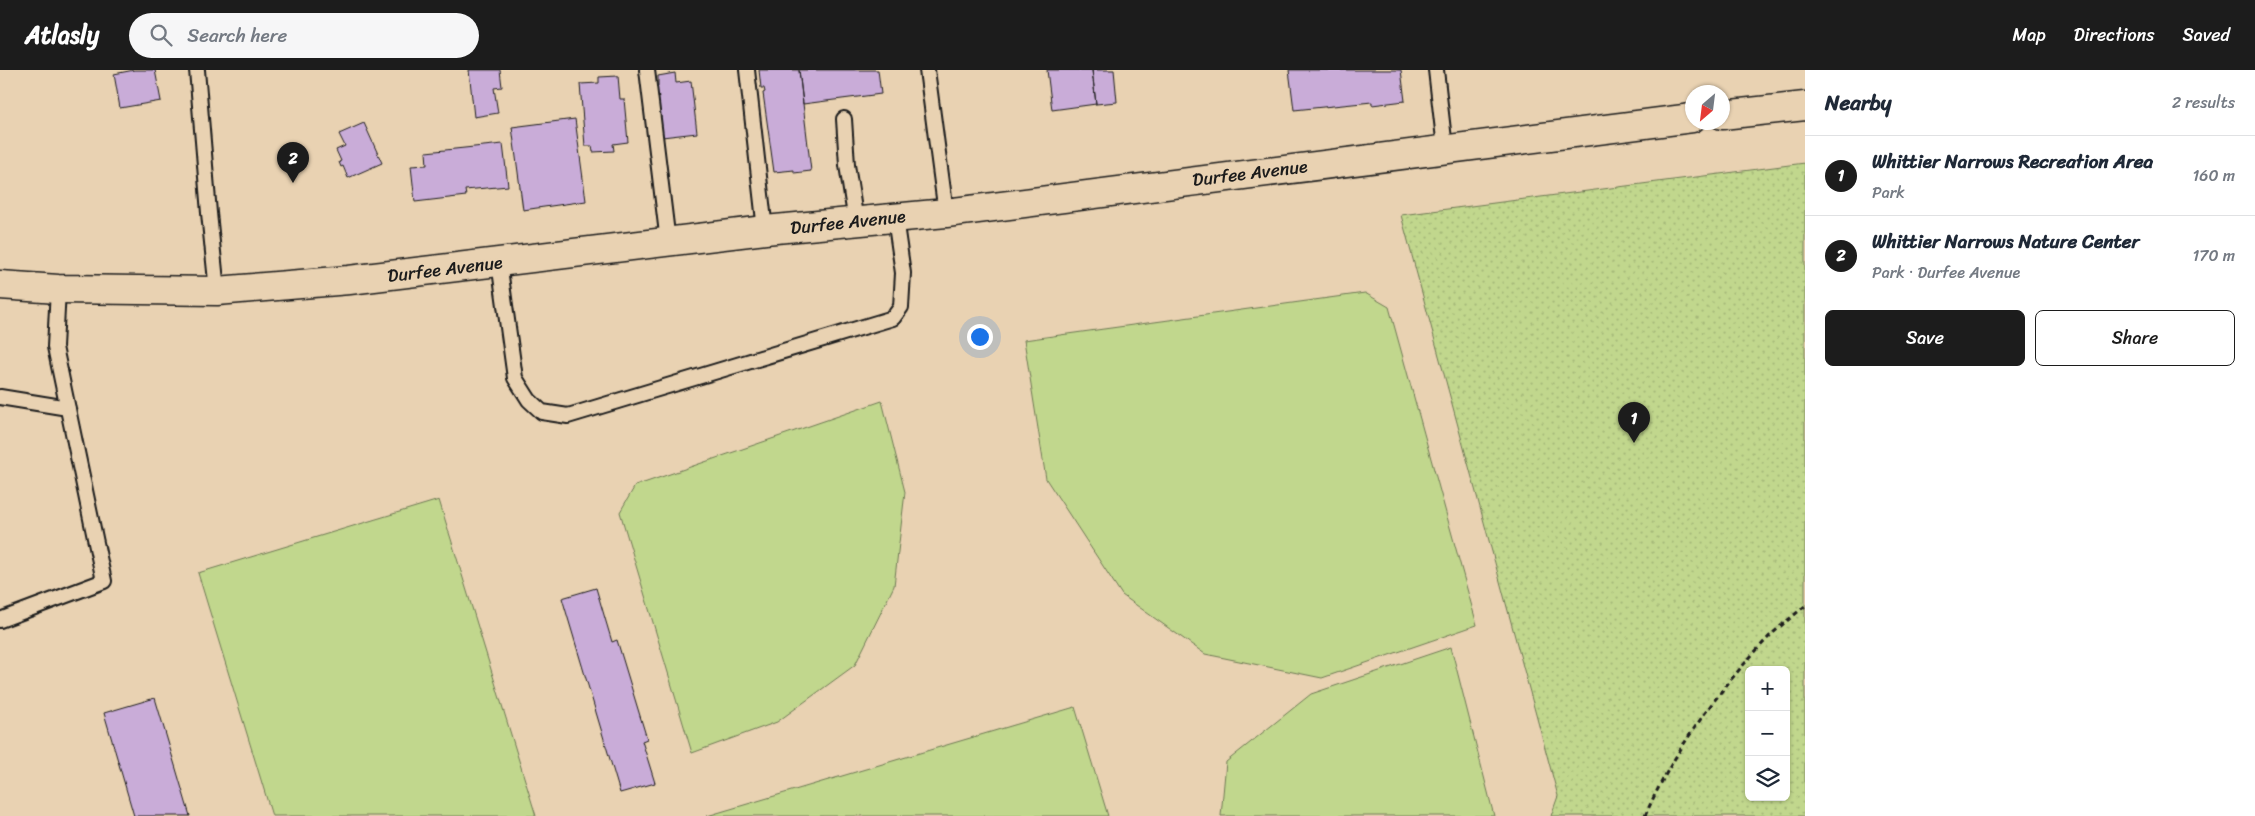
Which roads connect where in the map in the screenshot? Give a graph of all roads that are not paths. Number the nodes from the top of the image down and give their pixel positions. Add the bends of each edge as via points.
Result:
1 (197, 70) edge
2 (647, 70) edge
3 (747, 70) edge
4 (927, 70) edge
5 (1436, 70) edge
6 (1805, 106) edge
7 (1730, 114) edge
8 (844, 119) dead end
9 (1685, 119) edge
10 (1445, 148) junction
11 (946, 213) junction
12 (895, 218) junction
13 (856, 222) junction
14 (764, 230) junction
15 (668, 242) junction
16 (499, 262) junction
17 (0, 285) edge
18 (58, 289) junction
19 (217, 291) junction
20 (0, 397) edge
21 (68, 408) junction
22 (0, 620) edge

1 - 19 lane
2 - 15 lane
3 - 14 lane
4 - 11 lane
5 - 10 lane
6 - 7 main road
8 - 13 lane
9 - 10 main road, Durfee Avenue
10 - 11 main road, Durfee Avenue
11 - 12 main road, Durfee Avenue
12 - 13 main road, Durfee Avenue
12 - 16 lane via 903,273 901,307 893,318 568,416 542,412 529,400 515,378
13 - 14 main road, Durfee Avenue
14 - 15 main road, Durfee Avenue
15 - 16 main road, Durfee Avenue
16 - 19 main road, Durfee Avenue via 349,280
17 - 18 main road, Durfee Avenue
18 - 19 main road, Durfee Avenue
18 - 21 lane via 55,347
20 - 21 lane
21 - 22 lane via 104,581

